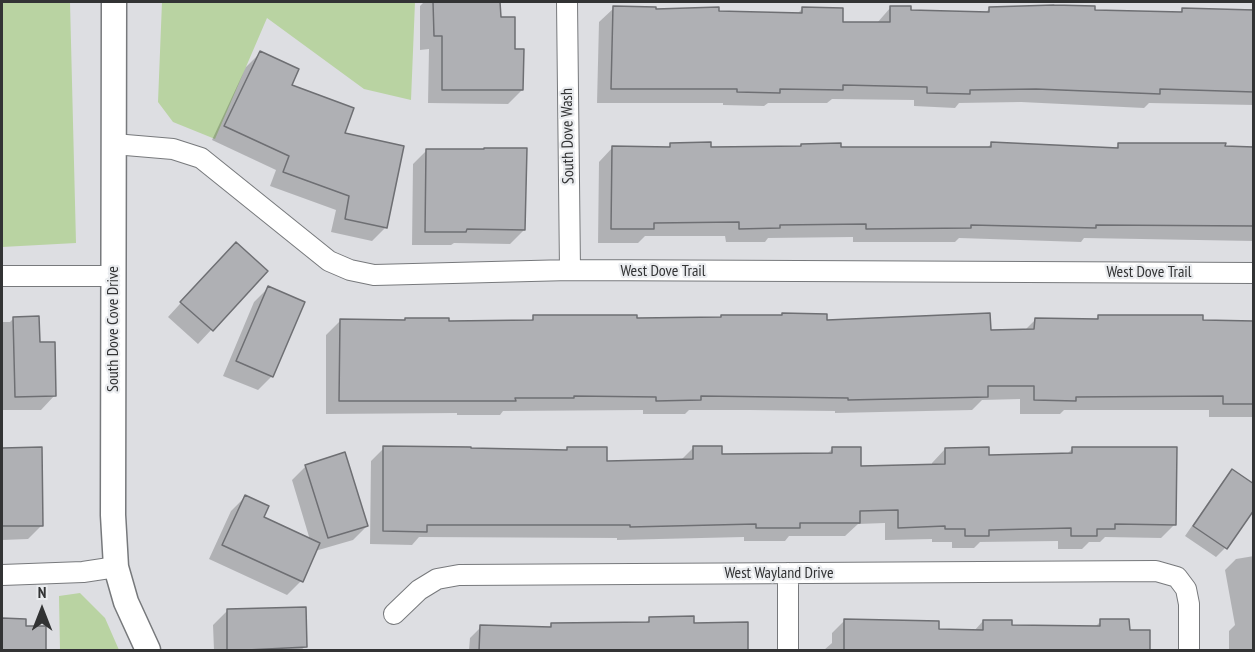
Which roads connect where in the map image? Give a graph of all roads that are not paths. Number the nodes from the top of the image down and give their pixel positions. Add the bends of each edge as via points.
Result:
1 (114, 2) edge
2 (567, 2) edge
3 (114, 144) junction
4 (570, 270) junction
5 (1254, 273) edge
6 (2, 276) edge
7 (113, 276) junction
8 (116, 567) junction
9 (788, 573) junction
10 (2, 575) edge
11 (394, 615) dead end
12 (148, 651) edge
13 (788, 651) edge
14 (1189, 651) edge

1 - 3 street, South Dove Cove Drive
2 - 4 street, South Dove Wash
3 - 4 street, West Dove Trail via 173,149 201,158 329,261 350,270 374,275
3 - 7 street, South Dove Cove Drive
4 - 5 street, West Dove Trail
6 - 7 street
7 - 8 street, South Dove Cove Drive
8 - 10 street
8 - 12 street, South Dove Cove Drive via 126,602
9 - 11 street, West Wayland Drive via 459,575 437,579 419,590
9 - 13 street
9 - 14 street, West Wayland Drive via 1156,572 1177,577 1186,589

